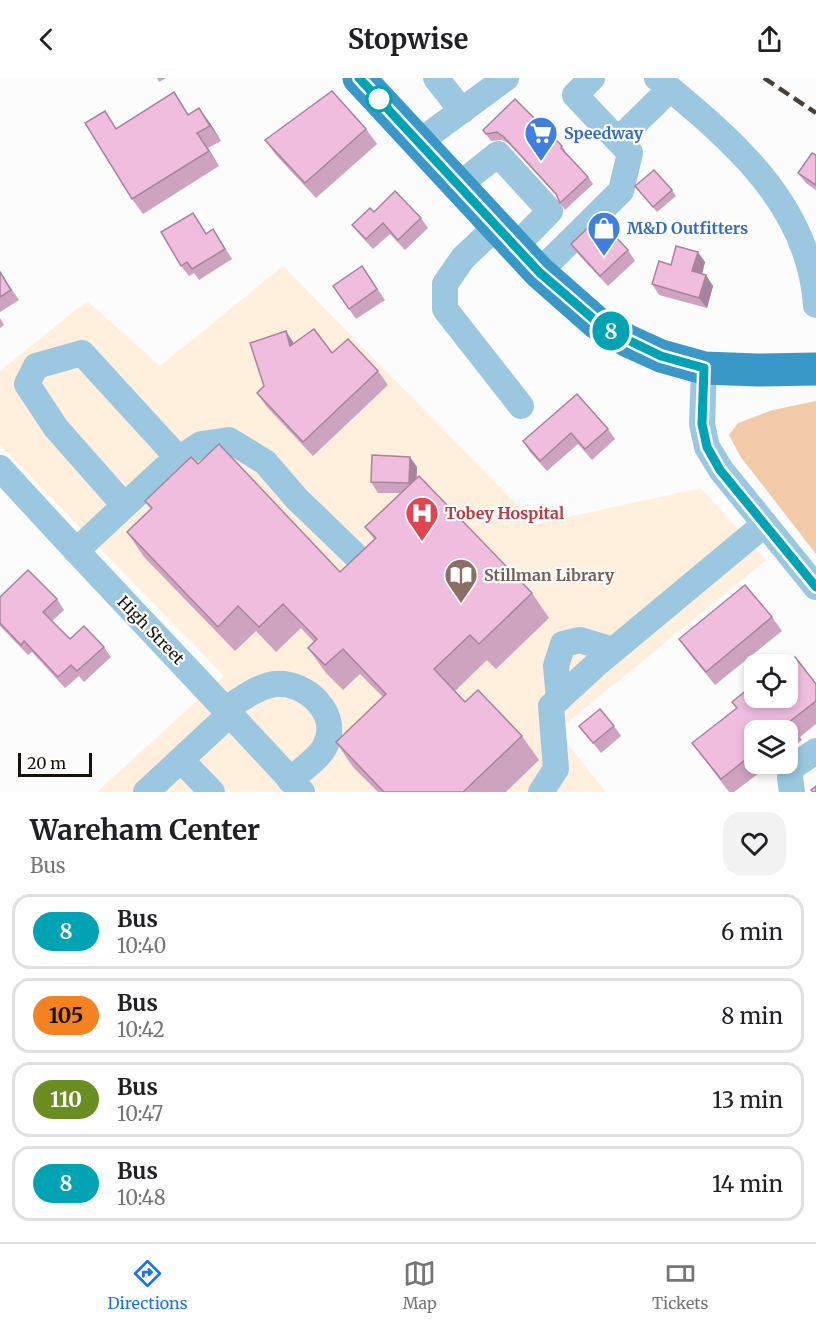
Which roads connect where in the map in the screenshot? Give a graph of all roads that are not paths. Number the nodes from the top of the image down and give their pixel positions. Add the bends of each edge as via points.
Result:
1 (359, 78) edge
2 (436, 78) edge
3 (506, 78) edge
4 (592, 78) edge
5 (663, 83) edge
6 (462, 111) junction
7 (618, 140) junction
8 (419, 142) junction
9 (459, 185) junction
10 (507, 236) junction
11 (539, 272) junction
12 (816, 305) edge
13 (704, 368) junction
14 (816, 369) edge
15 (521, 406) dead end
16 (179, 459) junction
17 (0, 468) edge
18 (124, 505) junction
19 (765, 524) junction
20 (76, 552) junction
21 (354, 554) dead end
22 (816, 587) edge
23 (614, 650) junction
24 (559, 699) junction
25 (228, 711) junction
26 (816, 751) edge
27 (181, 760) junction
28 (296, 786) edge
29 (146, 792) edge
30 (212, 792) edge
31 (541, 792) edge
32 (792, 792) edge

1 - 8 main road
2 - 6 street
3 - 6 street
4 - 7 street via 575,95
5 - 7 street
5 - 12 street via 740,151 772,189 806,251
6 - 8 street
7 - 11 street via 630,153 621,191
8 - 9 main road
9 - 10 main road
9 - 10 street via 498,154 550,211
10 - 11 main road
10 - 15 street via 463,258 445,284 445,309
11 - 13 main road via 597,322 661,356
13 - 14 main road
13 - 19 street via 702,424 707,447 720,470
16 - 18 street
16 - 18 street via 82,353 36,366 27,384 56,428
16 - 21 street via 201,444 229,440 265,462
17 - 20 street, High Street
18 - 20 street
19 - 22 street
19 - 23 street
20 - 25 street, High Street
23 - 24 street
23 - 24 street via 580,640 563,645 556,666
24 - 31 street via 551,706 556,769
25 - 27 street
25 - 28 street, High Street
25 - 28 street via 254,692 276,684 300,689 319,702 328,722 326,741
26 - 32 street via 791,768
27 - 29 street
27 - 30 street

